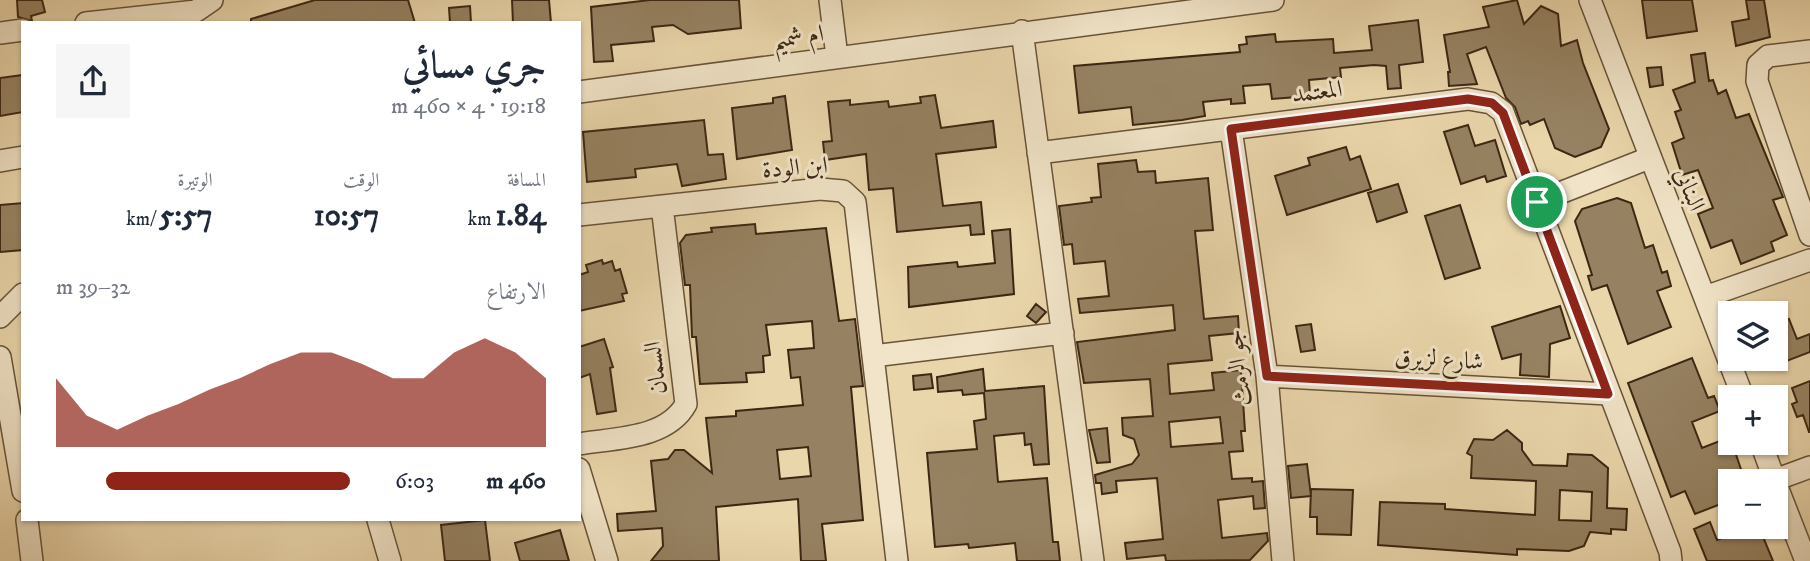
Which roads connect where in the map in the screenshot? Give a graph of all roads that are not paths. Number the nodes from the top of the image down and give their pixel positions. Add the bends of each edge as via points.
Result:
1 (212, 0) edge
2 (830, 0) edge
3 (1273, 0) edge
4 (1590, 0) edge
5 (104, 21) edge
6 (21, 30) edge
7 (1022, 31) junction
8 (0, 33) edge
9 (1810, 51) edge
10 (837, 58) junction
11 (581, 92) edge
12 (1231, 129) junction
13 (1038, 153) junction
14 (21, 158) edge
15 (1649, 158) junction
16 (0, 161) edge
17 (1537, 202) junction
18 (662, 206) junction
19 (581, 215) edge
20 (1810, 235) edge
21 (1810, 260) edge
22 (21, 296) edge
23 (1705, 297) junction
24 (0, 317) edge
25 (1063, 334) junction
26 (873, 356) junction
27 (0, 357) edge
28 (1267, 376) junction
29 (1738, 385) edge
30 (1608, 394) junction
31 (581, 444) edge
32 (1810, 467) edge
33 (581, 476) edge
34 (1788, 476) edge
35 (21, 478) edge
36 (1788, 516) edge
37 (27, 521) edge
38 (378, 521) edge
39 (32, 561) edge
40 (390, 561) edge
41 (607, 561) edge
42 (897, 561) edge
43 (1093, 561) edge
44 (1283, 561) edge
45 (1671, 561) edge
46 (1805, 561) edge

1 - 5 street via 195,11
2 - 10 street
3 - 7 street, ام شميم
4 - 15 street, البناني
6 - 8 street
7 - 10 street, ام شميم
7 - 13 street
9 - 20 street via 1768,56 1758,65 1757,81
10 - 11 street, ام شميم
12 - 13 street, المعتمد
12 - 17 street, المعتمد via 1468,99 1492,103 1503,113
12 - 28 street, جو الرمث
13 - 25 street
14 - 16 street
15 - 17 street
15 - 23 street, البناني
17 - 30 street, المعتمد
18 - 19 street, ابن الودة
18 - 26 street, ابن الودة via 820,189 843,191 855,202
18 - 31 street, السمان via 686,404 679,416 657,430
21 - 23 street
22 - 24 street
23 - 29 street, البناني
25 - 26 street
25 - 43 street
26 - 42 street, ابن الودة
27 - 35 street
28 - 30 street, شارع لزيرق
28 - 44 street, جو الرمث
30 - 45 street, المعتمد
32 - 34 street
33 - 41 street
36 - 46 street
37 - 39 street
38 - 40 street

